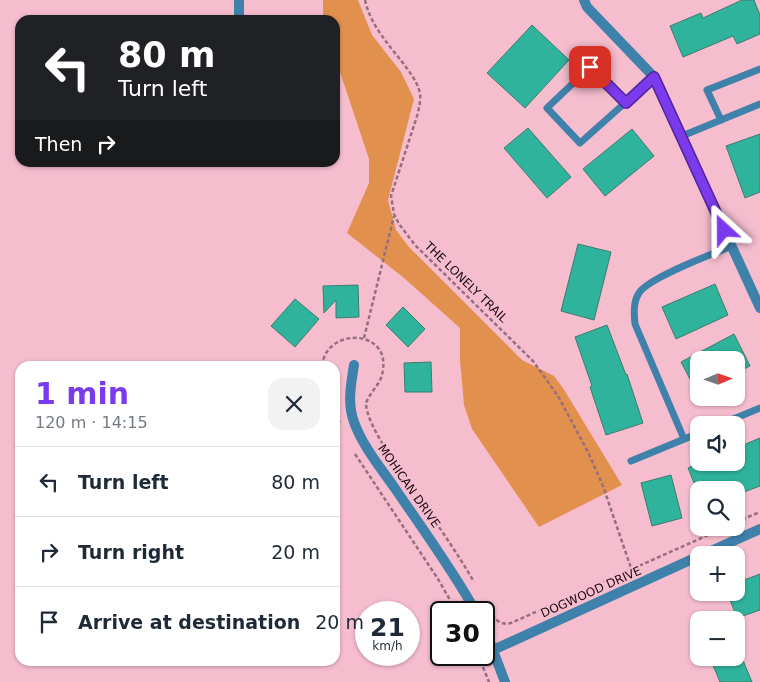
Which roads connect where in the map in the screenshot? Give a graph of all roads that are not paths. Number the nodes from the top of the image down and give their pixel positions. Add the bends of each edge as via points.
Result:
1 (239, 0) edge
2 (584, 0) edge
3 (239, 15) edge
4 (760, 69) edge
5 (654, 77) junction
6 (626, 103) junction
7 (760, 104) edge
8 (721, 120) junction
9 (682, 136) junction
10 (732, 246) junction
11 (760, 308) edge
12 (354, 365) dead end
13 (760, 408) edge
14 (741, 416) edge
15 (690, 437) edge
16 (684, 440) junction
17 (631, 461) dead end
18 (760, 529) edge
19 (722, 546) edge
20 (690, 561) edge
21 (469, 601) edge
22 (495, 649) edge
23 (495, 655) edge
24 (505, 682) edge

1 - 3 street
2 - 5 street
4 - 8 lane via 707,90
5 - 6 lane
5 - 9 street
6 - 6 lane via 580,143 547,108 590,67
7 - 8 lane
8 - 9 lane
9 - 10 street
10 - 11 street
10 - 16 lane via 651,282 639,294 634,310 635,324
12 - 21 street, MOHICAN DRIVE via 349,393 354,422 367,448
13 - 14 lane
15 - 16 lane
16 - 17 lane
18 - 19 street, DOGWOOD DRIVE
20 - 22 street, DOGWOOD DRIVE
23 - 24 street

